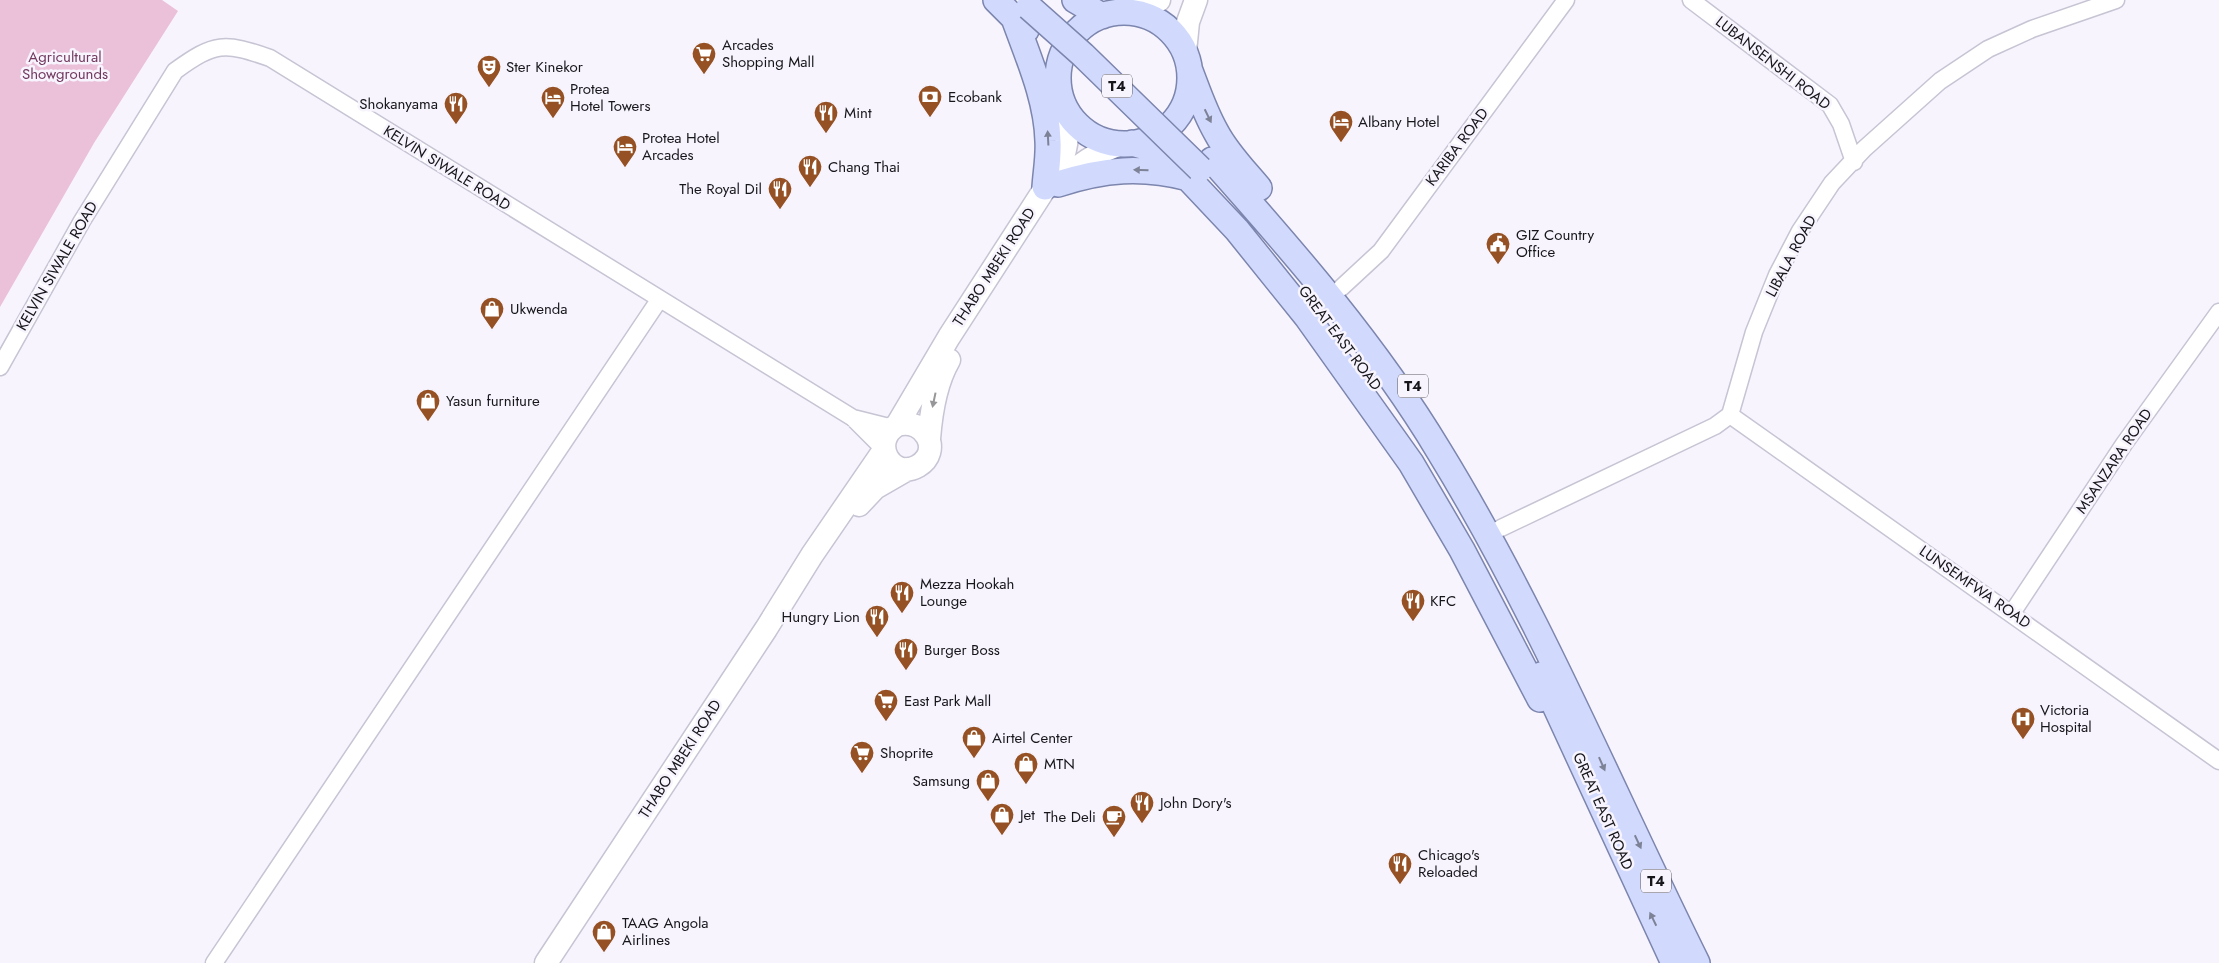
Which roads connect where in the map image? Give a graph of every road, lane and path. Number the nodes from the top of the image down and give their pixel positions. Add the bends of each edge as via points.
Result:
1 (996, 0) edge
2 (1075, 0) edge
3 (1159, 0) edge
4 (1196, 0) edge
5 (1566, 0) edge
6 (1691, 0) edge
7 (2116, 0) edge
8 (1028, 6) edge
9 (1113, 14) junction
10 (1187, 61) junction
11 (1059, 71) junction
12 (1064, 103) junction
13 (1127, 143) junction
14 (1854, 162) junction
15 (1200, 169) junction
16 (1052, 186) junction
17 (1341, 288) junction
18 (659, 300) junction
19 (2219, 312) edge
20 (0, 367) edge
21 (1730, 415) junction
22 (853, 418) junction
23 (895, 426) junction
24 (929, 439) junction
25 (884, 450) junction
26 (908, 469) junction
27 (1501, 528) junction
28 (812, 555) junction
29 (2012, 613) junction
30 (1579, 736) junction
31 (2219, 761) edge
32 (214, 963) edge
33 (546, 963) edge
34 (1674, 963) edge
35 (1697, 963) edge

1 - 8 main road, GREAT EAST ROAD / T4
2 - 9 main road
3 - 9 main road
4 - 10 main road via 1188,22
5 - 17 street, KARIBA ROAD via 1381,251
6 - 14 street, LUBANSENSHI ROAD via 1830,105 1841,124
7 - 14 street, LIBALA ROAD via 2032,29 1988,49 1940,81
8 - 11 main road, GREAT EAST ROAD / T4 via 1040,45
8 - 15 main road, GREAT EAST ROAD / T4, bridge via 1126,94
16 -> 8 main road via 1047,124 1028,56
9 - 10 main road via 1145,15 1164,26 1180,42
9 - 11 main road via 1091,21 1072,37
10 - 13 main road via 1188,94 1179,114 1163,131 1143,141
10 -> 17 main road, GREAT EAST ROAD / T4 via 1205,111 1230,154
11 - 12 main road
12 - 13 main road via 1087,132 1110,142
12 - 16 main road, THABO MBEKI ROAD via 1069,137
13 - 15 main road, GREAT EAST ROAD / T4 via 1156,150 1171,160
13 - 16 main road, THABO MBEKI ROAD via 1108,148
14 - 21 street, LIBALA ROAD via 1832,184 1800,231 1777,274 1754,332
15 -> 16 main road via 1169,173 1137,169 1089,175
15 - 30 main road, GREAT EAST ROAD / T4 via 1318,308 1383,394 1475,542
16 - 23 main road, THABO MBEKI ROAD via 949,337
16 -> 24 main road, THABO MBEKI ROAD via 947,363 937,388
17 - 27 main road, GREAT EAST ROAD / T4 via 1408,378
18 - 20 street, KELVIN SIWALE ROAD via 270,58 239,47 217,46 195,56 175,71 82,221
18 - 22 street, KELVIN SIWALE ROAD
18 - 32 street
19 - 29 street, MSANZARA ROAD via 2124,444
21 - 27 street via 1715,426
21 - 29 street, LUNSEMFWA ROAD
22 - 23 street, KELVIN SIWALE ROAD
22 - 25 street, KELVIN SIWALE ROAD
23 - 24 main road via 912,424 926,432
23 - 25 main road, THABO MBEKI ROAD via 887,434
24 - 26 main road, THABO MBEKI ROAD via 924,462
25 - 26 main road via 890,462
25 - 28 main road, THABO MBEKI ROAD
26 - 28 main road, THABO MBEKI ROAD via 875,488
27 - 30 main road, GREAT EAST ROAD / T4 via 1574,679
28 - 33 main road, THABO MBEKI ROAD
29 - 31 street, LUNSEMFWA ROAD
34 -> 30 main road, GREAT EAST ROAD / T4
30 -> 35 main road, GREAT EAST ROAD / T4 via 1621,806

